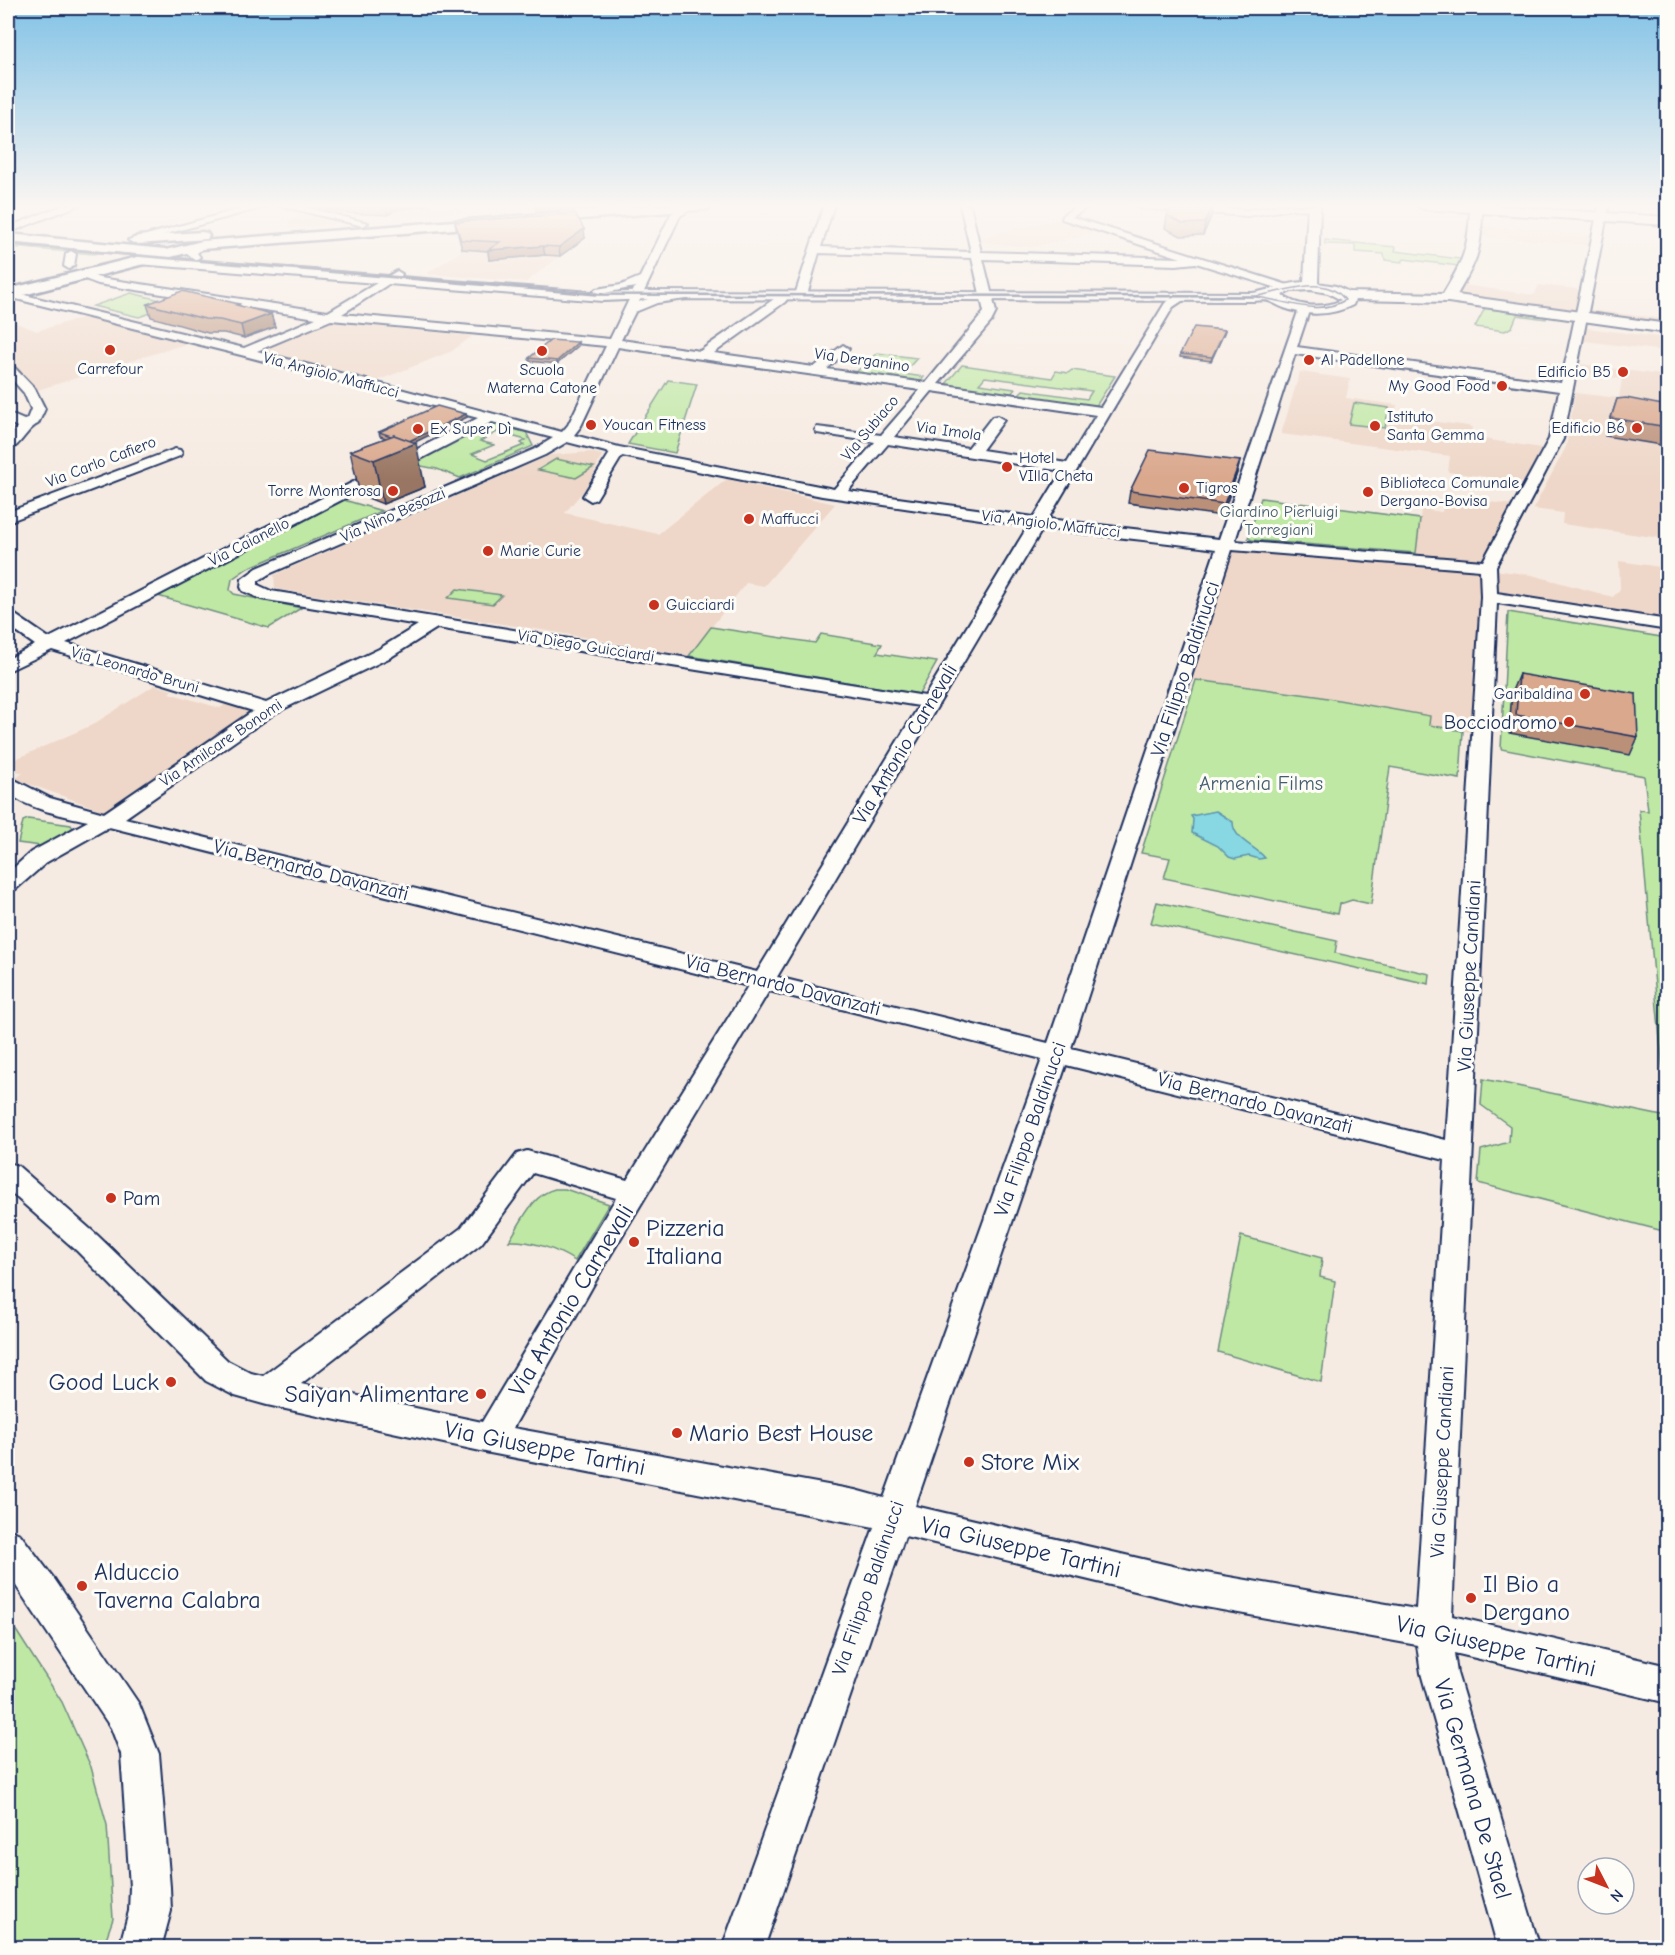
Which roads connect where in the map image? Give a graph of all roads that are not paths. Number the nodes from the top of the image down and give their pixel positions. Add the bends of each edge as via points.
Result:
1 (17, 296) edge
2 (198, 296) edge
3 (360, 296) edge
4 (601, 296) edge
5 (636, 296) edge
6 (684, 296) edge
7 (783, 296) edge
8 (987, 296) edge
9 (1070, 296) edge
10 (1164, 296) edge
11 (1240, 296) edge
12 (1261, 296) edge
13 (1276, 296) edge
14 (1347, 296) edge
15 (1359, 296) edge
16 (1585, 296) edge
17 (1197, 297) junction
18 (1248, 297) junction
19 (1448, 298) joint
20 (1179, 299) junction
21 (1286, 303) junction
22 (1304, 308) junction
23 (630, 310) junction
24 (328, 316) junction
25 (1581, 317) junction
26 (1668, 329) edge
27 (613, 343) junction
28 (843, 349) dead end
29 (1292, 350) junction
30 (245, 352) junction
31 (703, 355) junction
32 (8, 368) edge
33 (818, 370) junction
34 (930, 386) junction
35 (1567, 388) junction
36 (1106, 412) junction
37 (8, 417) edge
38 (490, 417) junction
39 (997, 420) dead end
40 (576, 421) junction
41 (25, 425) junction
42 (537, 429) junction
43 (822, 430) dead end
44 (566, 436) junction
45 (884, 440) junction
46 (8, 446) edge
47 (612, 449) junction
48 (540, 452) junction
49 (175, 453) dead end
50 (972, 453) junction
51 (1072, 468) junction
52 (838, 494) junction
53 (591, 496) dead end
54 (8, 517) edge
55 (1038, 523) junction
56 (1226, 545) junction
57 (1488, 566) junction
58 (248, 583) joint
59 (1490, 597) junction
60 (8, 618) edge
61 (434, 622) junction
62 (1668, 626) edge
63 (50, 645) junction
64 (8, 666) edge
65 (930, 702) junction
66 (268, 709) junction
67 (8, 784) edge
68 (107, 820) junction
69 (8, 884) edge
70 (764, 980) junction
71 (1057, 1053) junction
72 (1459, 1153) junction
73 (13, 1179) edge
74 (635, 1193) junction
75 (267, 1390) junction
76 (490, 1438) junction
77 (893, 1516) junction
78 (8, 1546) edge
79 (1433, 1630) junction
80 (1668, 1685) edge
81 (140, 1947) edge
82 (743, 1947) edge
83 (1519, 1947) edge

1 - 30 street, Via Angiolo Maffucci
2 - 24 street, Via Derganino
3 - 24 street
4 - 23 street
5 - 23 street
6 - 23 street
7 - 31 street
8 - 34 street, Via Subiaco via 987,319
9 - 20 street
10 - 17 street
11 - 18 street
12 - 18 street
13 - 21 street
14 - 22 street via 1348,302 1339,307
15 - 19 street
16 - 25 street
17 - 18 street
17 - 20 street
18 - 21 street
19 - 25 street
20 - 36 street, Via Antonio Carnevali via 1169,305
21 - 22 street
22 - 29 street, Via Filippo Baldinucci
23 - 27 street
24 - 27 street, Via Derganino
24 - 30 street
25 - 26 street
25 - 35 street via 1571,341
27 - 31 street, Via Derganino
27 - 40 street
28 - 33 street
29 - 35 street
29 - 56 street, Via Filippo Baldinucci
30 - 38 street, Via Angiolo Maffucci
31 - 33 street, Via Derganino
32 - 41 street via 30,392 38,409 33,421
33 - 34 street, Via Derganino
34 - 36 street, Via Derganino
34 - 45 street, Via Subiaco
35 - 57 street via 1556,439
36 - 51 street, Via Antonio Carnevali
37 - 41 street
38 - 42 street, Via Angiolo Maffucci
38 - 63 street, Via Caianello
39 - 50 street
40 - 42 street
40 - 44 street
41 - 46 street
42 - 44 street, Via Angiolo Maffucci
42 - 48 street
43 - 45 street, Via Imola
44 - 47 street, Via Angiolo Maffucci
44 - 48 street, Via Nino Besozzi
45 - 50 street, Via Imola
45 - 52 street, Via Subiaco
47 - 48 street, Via Nino Besozzi
47 - 52 street, Via Angiolo Maffucci
47 - 53 street
48 - 58 street, Via Nino Besozzi via 263,571
49 - 54 street, Via Carlo Cafiero
50 - 51 street, Via Imola
51 - 55 street, Via Antonio Carnevali
52 - 55 street, Via Angiolo Maffucci
55 - 56 street, Via Angiolo Maffucci
55 - 65 street, Via Antonio Carnevali
56 - 57 street, Via Angiolo Maffucci
56 - 71 street, Via Filippo Baldinucci
57 - 59 street, Via Giuseppe Candiani
58 - 61 street, Via Diego Guicciardi via 267,595
59 - 62 street
59 - 72 street, Via Giuseppe Candiani
60 - 63 street, Via Leonardo Bruni
61 - 65 street, Via Diego Guicciardi
61 - 66 street, Via Amilcare Bonomi via 386,653
63 - 64 street, Via Caianello
63 - 66 street, Via Leonardo Bruni
65 - 70 street, Via Antonio Carnevali
66 - 68 street, Via Amilcare Bonomi
67 - 68 street, Via Bernardo Davanzati via 40,802
68 - 69 street, Via Amilcare Bonomi via 39,856
68 - 70 street, Via Bernardo Davanzati
70 - 71 street, Via Bernardo Davanzati
70 - 74 street, Via Antonio Carnevali
71 - 72 street, Via Bernardo Davanzati
71 - 77 street, Via Filippo Baldinucci
72 - 79 street, Via Giuseppe Candiani
73 - 75 street, Via Giuseppe Tartini via 87,1243 217,1371 246,1386
74 - 75 street, Via Antonio Carnevali via 527,1161 471,1236
74 - 76 street, Via Antonio Carnevali
75 - 76 street, Via Giuseppe Tartini
76 - 77 street, Via Giuseppe Tartini via 821,1499
77 - 79 street, Via Giuseppe Tartini via 1194,1588
77 - 82 street, Via Filippo Baldinucci
78 - 81 street via 126,1717 140,1755 150,1911
79 - 80 street, Via Giuseppe Tartini
79 - 83 street, Via Germana De Stael via 1439,1673

